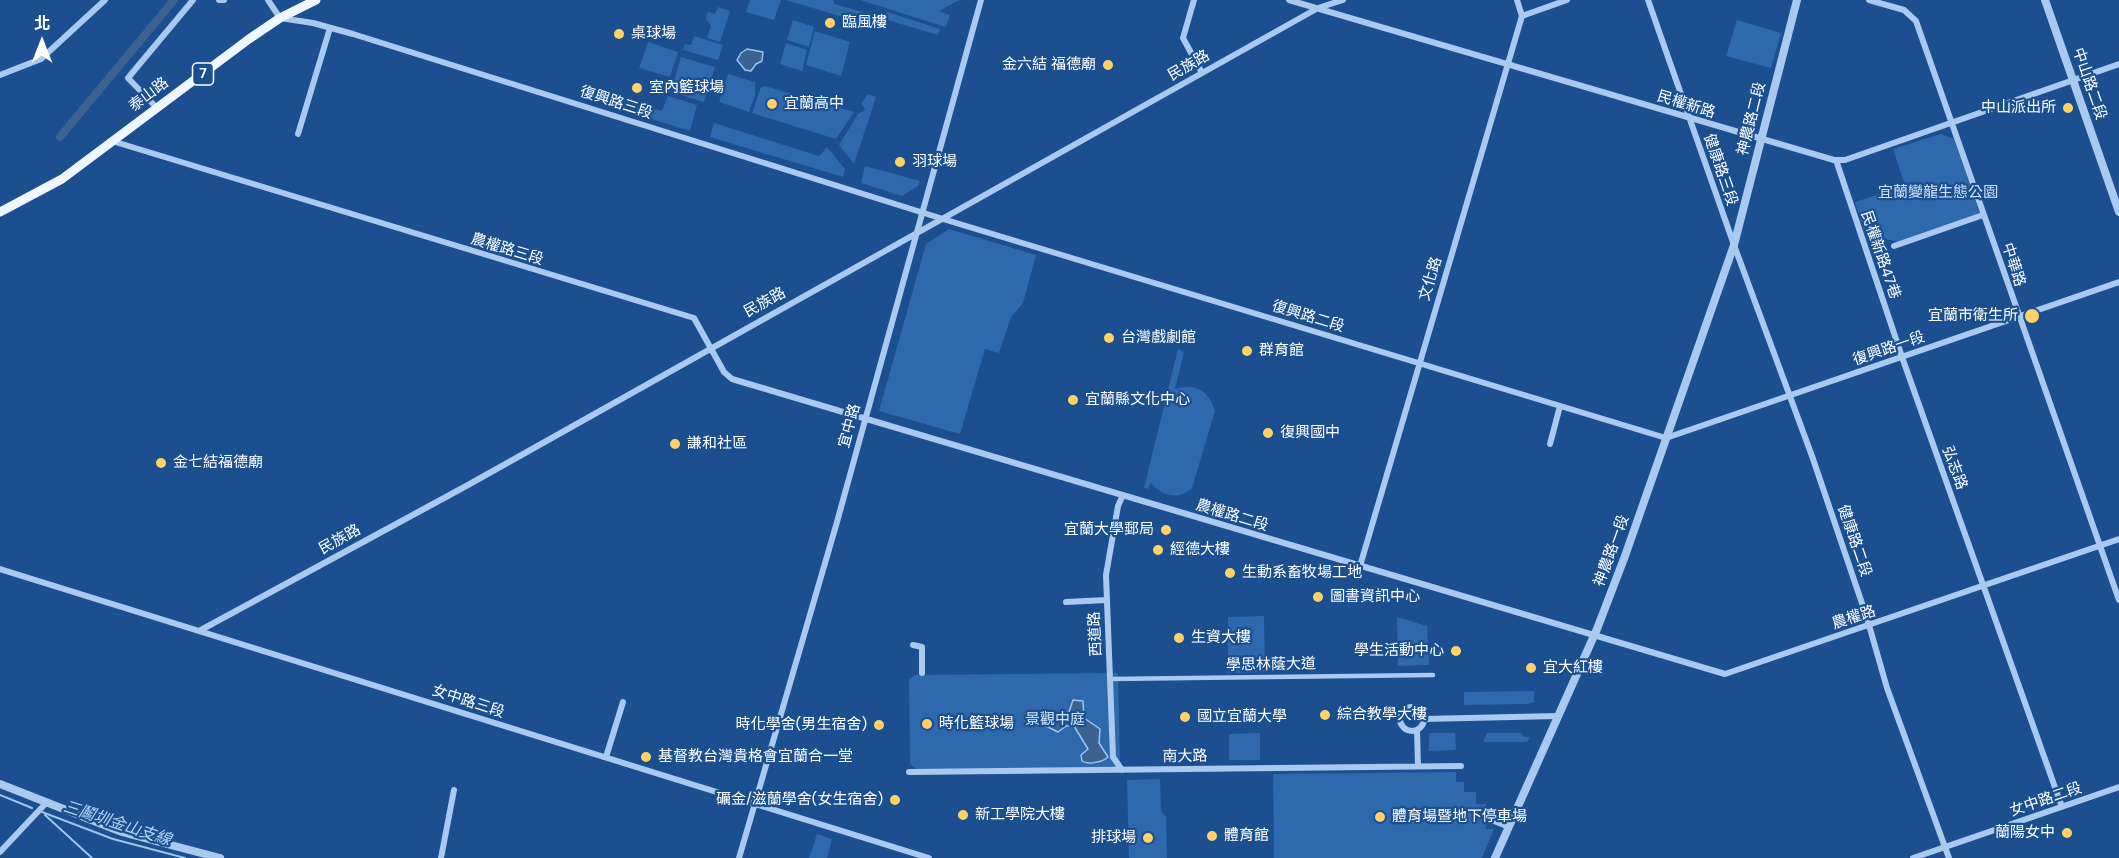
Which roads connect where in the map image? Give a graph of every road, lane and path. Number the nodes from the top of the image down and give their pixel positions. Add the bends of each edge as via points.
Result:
1 (105, 0) edge
2 (193, 0) edge
3 (268, 0) edge
4 (316, 0) edge
5 (981, 0) edge
6 (1194, 0) edge
7 (1289, 0) edge
8 (1343, 0) edge
9 (1517, 0) edge
10 (1567, 0) edge
11 (1648, 0) edge
12 (1797, 0) edge
13 (1869, 0) edge
14 (2045, 0) edge
15 (1318, 8) junction
16 (1522, 15) junction
17 (280, 18) junction
18 (330, 28) junction
19 (2119, 64) edge
20 (1507, 65) junction
21 (1202, 72) junction
22 (0, 75) edge
23 (2073, 80) junction
24 (157, 108) junction
25 (1690, 119) junction
26 (1950, 123) junction
27 (298, 134) dead end
28 (1761, 140) junction
29 (112, 141) junction
30 (1836, 160) junction
31 (0, 212) edge
32 (921, 212) junction
33 (2119, 212) edge
34 (1983, 215) junction
35 (943, 219) junction
36 (916, 234) junction
37 (1734, 245) junction
38 (1894, 246) dead end
39 (2119, 282) edge
40 (2018, 318) junction
41 (711, 347) junction
42 (1902, 357) junction
43 (1418, 362) junction
44 (1789, 396) junction
45 (1560, 406) junction
46 (864, 419) junction
47 (1666, 438) junction
48 (1550, 444) dead end
49 (1123, 495) junction
50 (2119, 539) edge
51 (2100, 546) junction
52 (1360, 566) junction
53 (0, 569) edge
54 (1985, 586) junction
55 (1106, 600) junction
56 (2119, 600) edge
57 (1066, 602) dead end
58 (1869, 625) junction
59 (199, 631) junction
60 (1593, 636) junction
61 (913, 645) dead end
62 (922, 673) dead end
63 (1433, 675) dead end
64 (1110, 679) junction
65 (623, 702) dead end
66 (1558, 716) junction
67 (1423, 719) junction
68 (1417, 730) junction
69 (606, 757) junction
70 (1461, 765) dead end
71 (1418, 766) junction
72 (1122, 770) junction
73 (909, 772) dead end
74 (0, 784) edge
75 (2119, 787) edge
76 (454, 790) dead end
77 (47, 802) junction
78 (755, 804) junction
79 (2062, 807) junction
80 (1487, 818) dead end
81 (1509, 827) junction
82 (1946, 847) junction
83 (0, 852) edge
84 (220, 858) edge
85 (441, 858) edge
86 (739, 858) edge
87 (929, 858) edge
88 (1495, 858) edge
89 (1913, 858) edge
90 (1949, 858) edge

1 - 22 street via 41,59
2 - 24 street via 128,78
3 - 17 street
4 - 17 main road, 泰山路 / 7
5 - 32 street, 宜中路
6 - 21 street via 1183,38
7 - 15 street, 民權新路
8 - 15 street, 民族路
9 - 16 street
10 - 16 street
11 - 25 street, 健康路三段
12 - 28 street, 神農路二段
13 - 26 street, 中華路 via 1912,15
14 - 23 street, 中山路二段
15 - 20 street, 民權新路
15 - 21 street, 民族路
16 - 20 street, 文化路
17 - 18 street, 復興路三段
17 - 24 main road, 泰山路 / 7
18 - 27 street
18 - 32 street, 復興路三段
19 - 23 street, 民權新路
20 - 25 street, 民權新路
20 - 43 street, 文化路
21 - 35 street, 民族路
23 - 26 street, 民權新路
23 - 33 street, 中山路二段
24 - 29 main road, 泰山路 / 7
25 - 28 street, 民權新路
25 - 37 street, 健康路三段
26 - 30 street, 民權新路
26 - 34 street, 中華路
28 - 30 street, 民權新路
28 - 37 street, 神農路二段
29 - 31 main road, 泰山路 / 7 via 62,179
29 - 41 street, 農權路三段 via 694,318
30 - 42 street, 民權新路47巷
32 - 35 street, 復興路三段
32 - 36 street, 宜中路
34 - 38 street
34 - 40 street, 中華路
35 - 36 street, 民族路
35 - 43 street, 復興路二段
36 - 41 street, 民族路
36 - 46 street, 宜中路
37 - 44 street, 健康路二段
37 - 47 street, 神農路一段
39 - 40 street, 復興路一段
40 - 42 street, 復興路一段
40 - 51 street, 中華路
41 - 46 street, 農權路三段 via 732,379
41 - 59 street, 民族路
42 - 44 street, 復興路一段
42 - 54 street, 弘志路
43 - 45 street, 復興路二段
43 - 52 street, 文化路
44 - 47 street, 復興路一段
44 - 58 street, 健康路二段
45 - 47 street, 復興路二段
45 - 48 street
46 - 49 street, 農權路二段
46 - 78 street, 宜中路
47 - 60 street, 神農路一段
49 - 52 street, 農權路二段
49 - 55 street, 西道路 via 1106,575
50 - 51 street, 農權路
51 - 54 street, 農權路
51 - 56 street, 中華路
52 - 60 street, 農權路二段
53 - 59 street, 女中路三段
54 - 58 street, 農權路
54 - 79 street, 弘志路
55 - 57 street
55 - 64 street, 西道路
58 - 60 street, 農權路 via 1725,674
58 - 82 street, 健康路二段 via 1889,694
59 - 69 street, 女中路三段
60 - 66 street, 神農路一段
61 - 62 street via 922,647
63 - 64 street, 學思林蔭大道
64 - 72 street, 西道路 via 1113,757
65 - 69 street
66 - 67 street
66 - 81 street, 神農路一段
67 - 68 street
67 - 68 street via 1417,707 1407,707 1402,713 1404,727
68 - 71 street
69 - 78 street, 女中路三段
70 - 71 street, 南大路
71 - 72 street, 南大路
72 - 73 street, 南大路
74 - 77 street
75 - 79 street, 女中路二段
76 - 85 street
77 - 83 street
77 - 84 street via 122,832
78 - 86 street, 宜中路
78 - 87 street, 女中路三段
79 - 82 street, 女中路二段
80 - 81 street
81 - 88 street, 神農路一段
82 - 89 street, 女中路二段
82 - 90 street, 健康路二段

